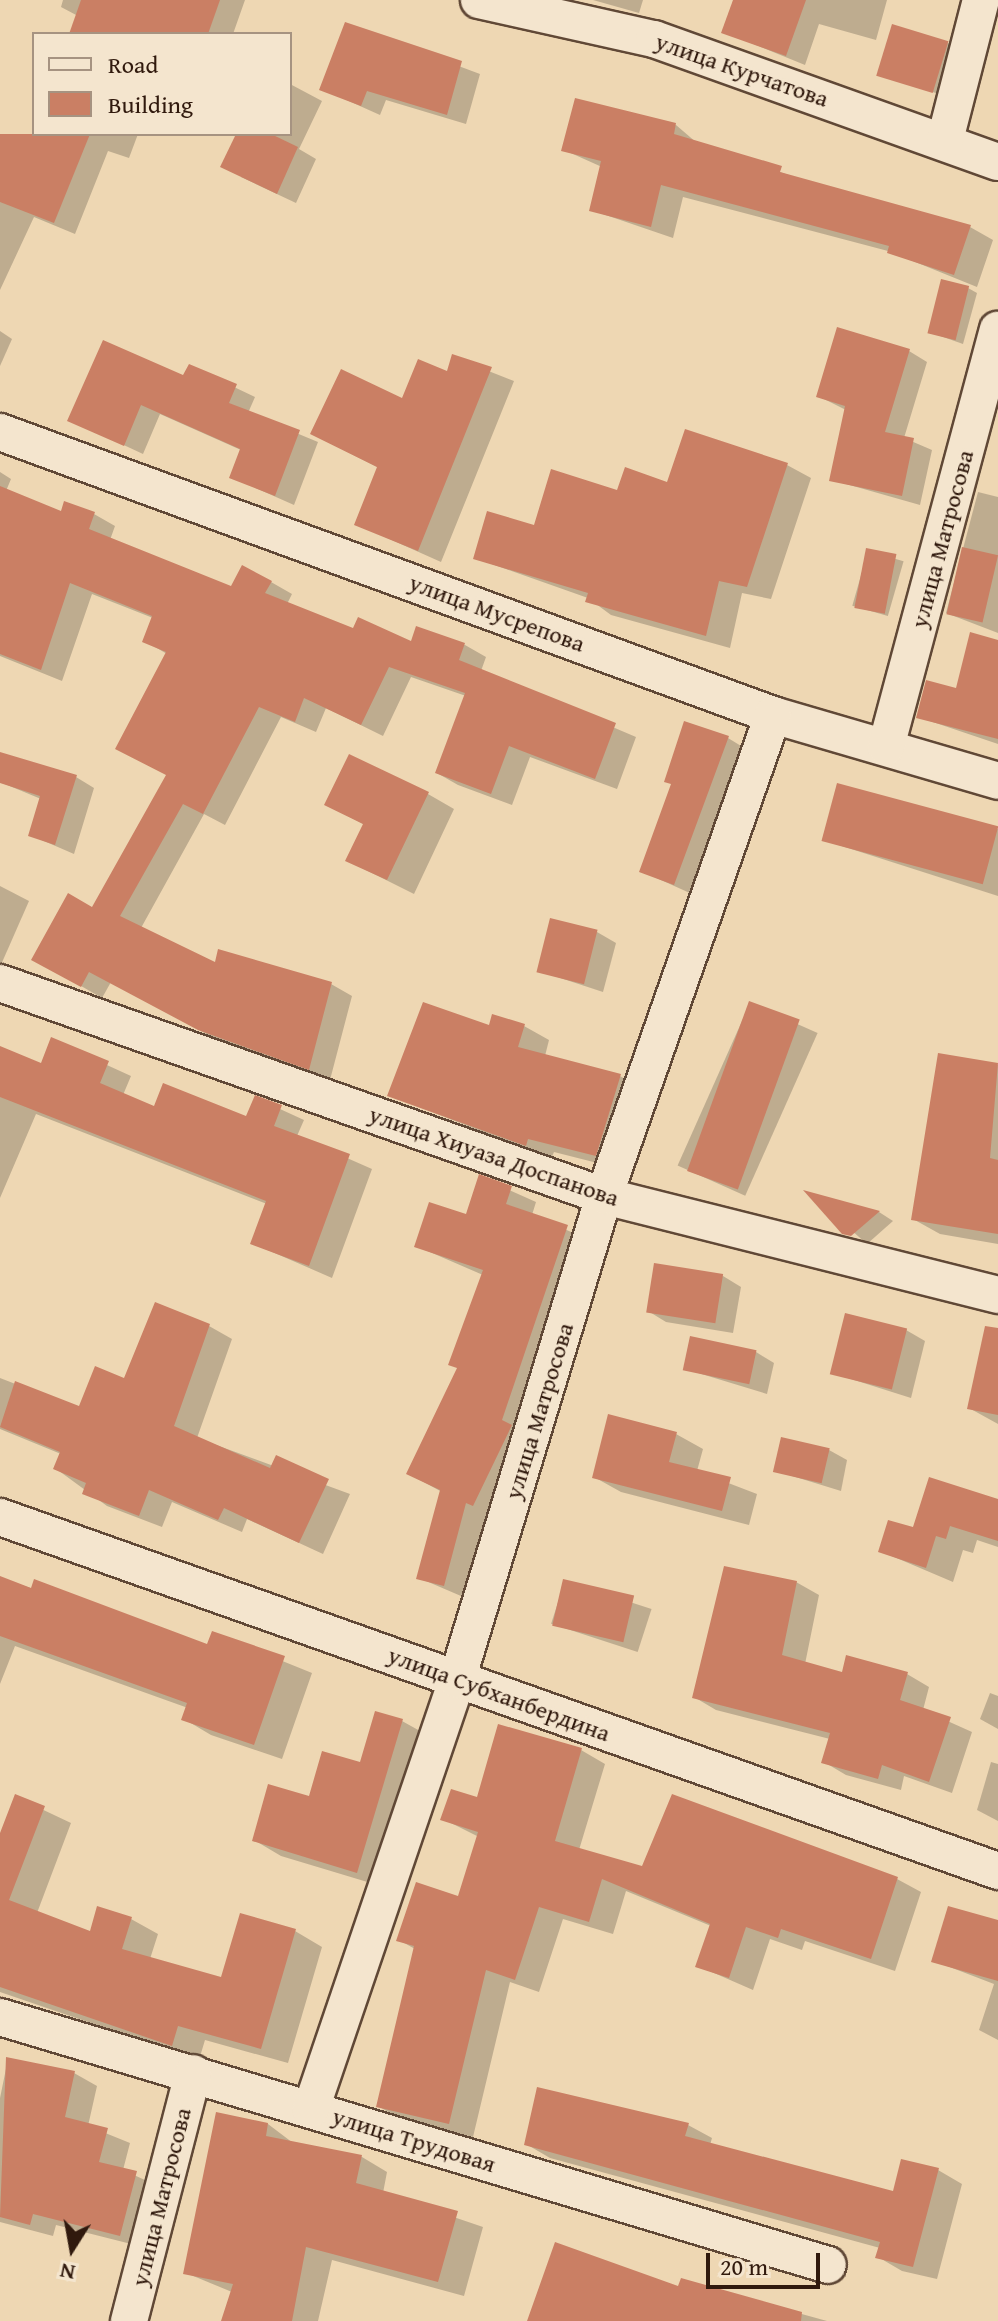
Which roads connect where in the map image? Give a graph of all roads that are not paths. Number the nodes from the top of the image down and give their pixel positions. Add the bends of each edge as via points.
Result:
1 (479, 0) edge
2 (981, 0) edge
3 (945, 140) junction
4 (998, 162) edge
5 (998, 330) edge
6 (0, 432) edge
7 (773, 715) junction
8 (886, 747) junction
9 (998, 781) edge
10 (0, 983) edge
11 (604, 1196) junction
12 (998, 1295) edge
13 (0, 1517) edge
14 (457, 1680) junction
15 (998, 1871) edge
16 (0, 2017) edge
17 (193, 2073) junction
18 (311, 2109) junction
19 (828, 2265) dead end
20 (129, 2321) edge

1 - 3 street, улица Курчатова via 654,39
2 - 3 street
3 - 4 street, улица Курчатова
5 - 8 street, улица Матросова
6 - 7 street, улица Мусрепова
7 - 8 street, улица Мусрепова
7 - 11 street, улица Матросова
8 - 9 street, улица Мусрепова
10 - 11 street, улица Хиуаза Доспанова
11 - 12 street, улица Хиуаза Доспанова
11 - 14 street, улица Матросова
13 - 14 street, улица Субханбердина
14 - 15 street, улица Субханбердина
14 - 18 street, улица Матросова
16 - 17 street, улица Трудовая
17 - 18 street, улица Трудовая
17 - 20 street, улица Матросова
18 - 19 street, улица Трудовая

